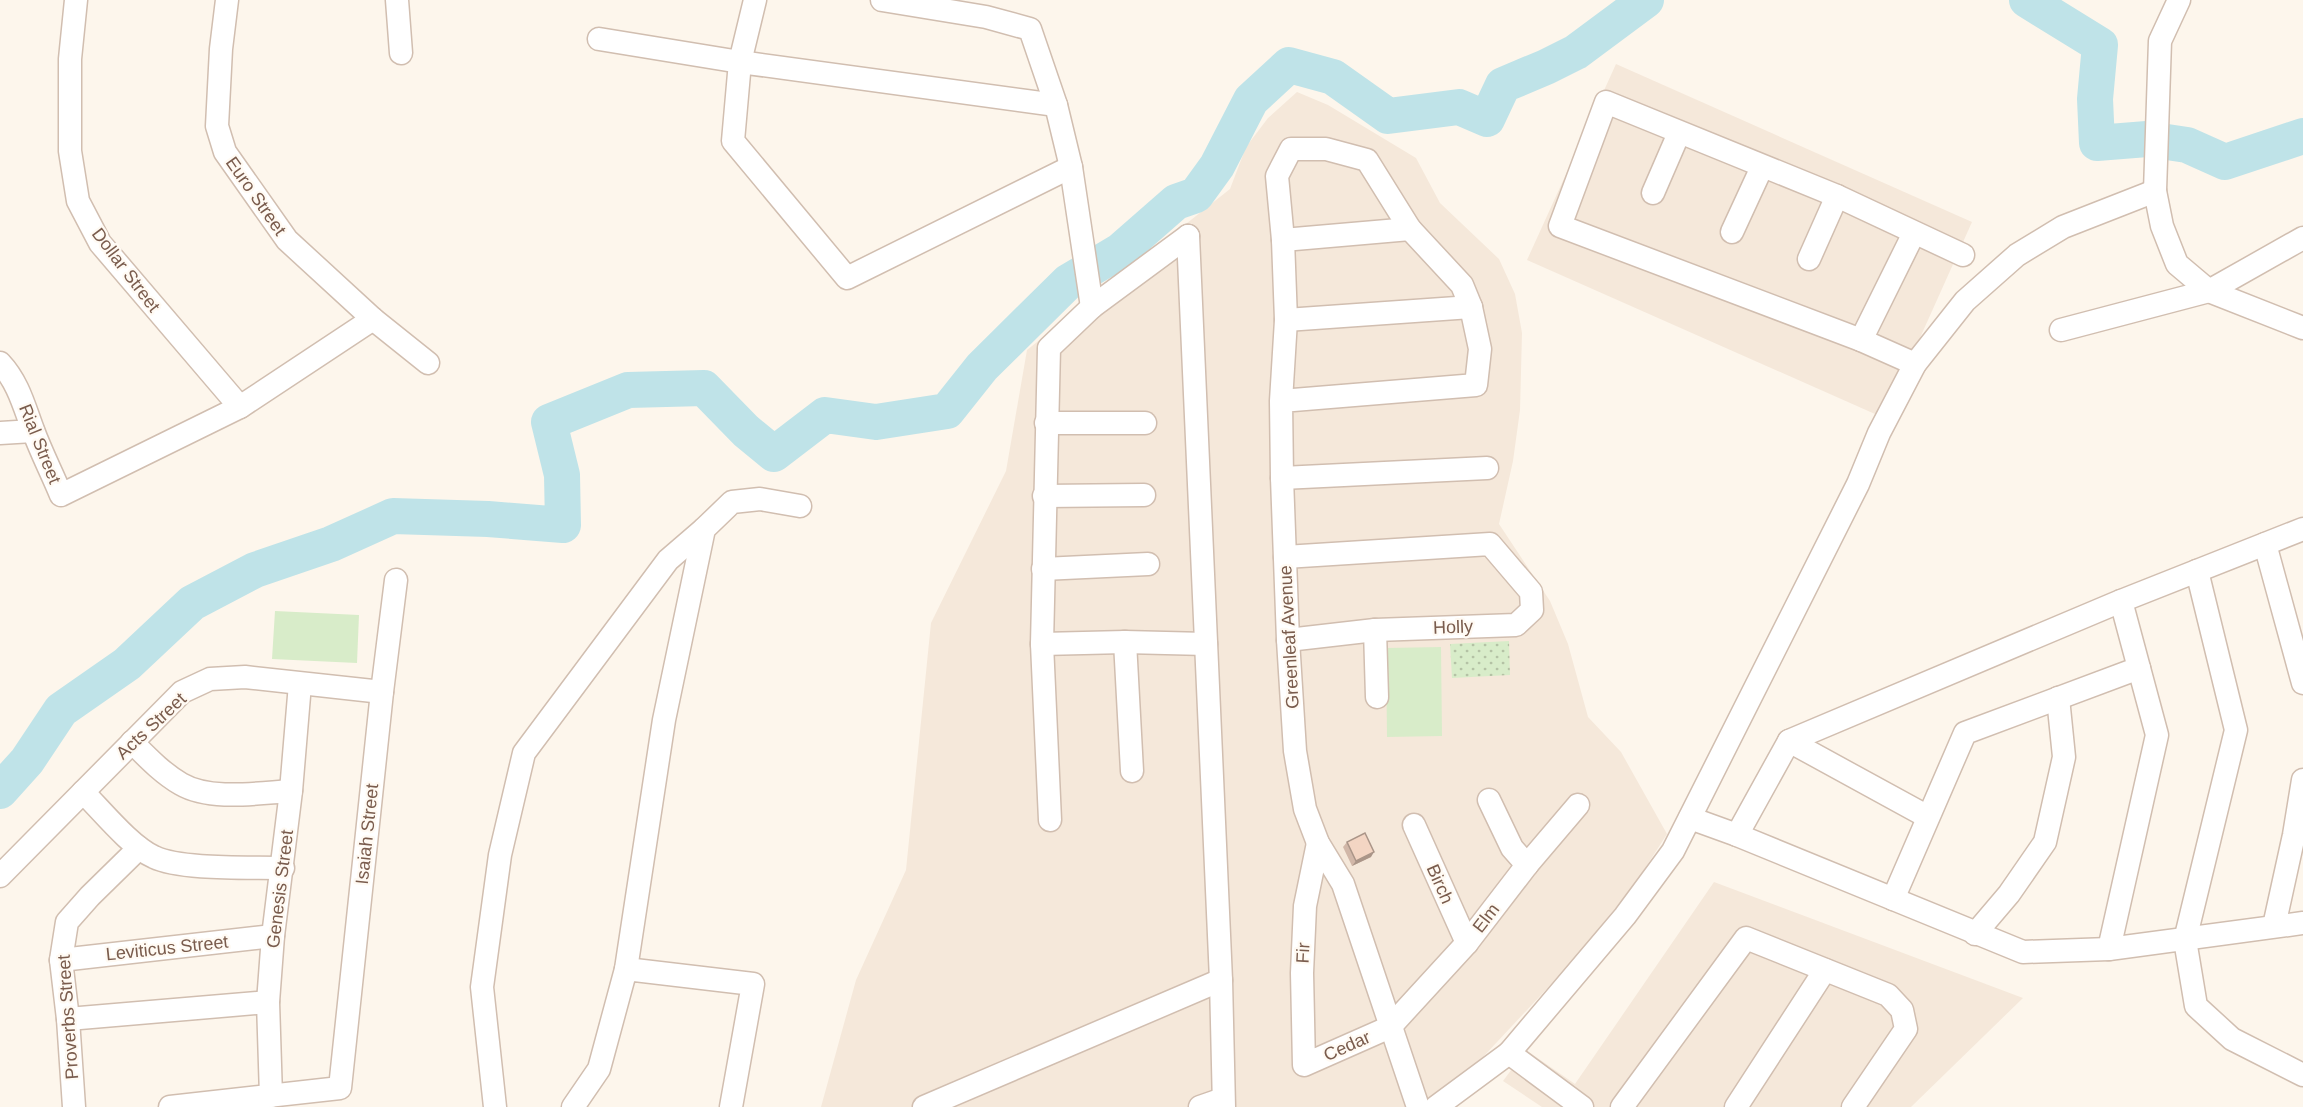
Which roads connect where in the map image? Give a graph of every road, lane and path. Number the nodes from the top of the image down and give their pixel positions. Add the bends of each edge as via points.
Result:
1 (76, 0) edge
2 (227, 0) edge
3 (397, 0) edge
4 (755, 0) edge
5 (882, 0) edge
6 (2179, 0) edge
7 (599, 39) dead end
8 (401, 53) dead end
9 (740, 62) junction
10 (1056, 105) junction
11 (1679, 133) junction
12 (1071, 167) junction
13 (1762, 167) junction
14 (2155, 191) junction
15 (1653, 193) dead end
16 (1837, 196) junction
17 (1410, 229) junction
18 (1732, 232) dead end
19 (1914, 233) junction
20 (2303, 238) edge
21 (1283, 240) junction
22 (1963, 255) dead end
23 (1809, 259) dead end
24 (2209, 291) junction
25 (1091, 300) junction
26 (1471, 307) junction
27 (373, 319) junction
28 (1286, 320) junction
29 (2303, 328) edge
30 (2061, 330) dead end
31 (1861, 340) junction
32 (0, 363) edge
33 (428, 363) dead end
34 (1915, 364) junction
35 (1281, 401) junction
36 (240, 407) junction
37 (1046, 423) junction
38 (1145, 423) dead end
39 (33, 431) junction
40 (0, 433) edge
41 (1487, 468) dead end
42 (1282, 478) junction
43 (1144, 495) dead end
44 (1044, 496) junction
45 (800, 506) dead end
46 (704, 529) junction
47 (2303, 529) edge
48 (2265, 544) junction
49 (1286, 557) junction
50 (1148, 564) dead end
51 (1043, 569) junction
52 (2197, 571) junction
53 (396, 580) dead end
54 (2121, 601) junction
55 (1375, 630) junction
56 (1288, 640) junction
57 (1125, 642) junction
58 (1042, 644) junction
59 (1206, 644) junction
60 (2139, 668) junction
61 (2303, 683) edge
62 (300, 684) junction
63 (382, 692) junction
64 (1377, 697) dead end
65 (2058, 699) junction
66 (1789, 741) junction
67 (132, 742) junction
68 (1132, 771) dead end
69 (2303, 780) edge
70 (291, 791) junction
71 (83, 792) junction
72 (1489, 800) dead end
73 (1578, 805) dead end
74 (1928, 817) junction
75 (1690, 818) junction
76 (1050, 820) dead end
77 (1414, 825) dead end
78 (2298, 834) edge
79 (1737, 835) junction
80 (1317, 843) junction
81 (139, 848) junction
82 (1527, 865) junction
83 (283, 868) junction
84 (0, 876) edge
85 (1893, 899) junction
86 (2303, 923) edge
87 (2274, 926) junction
88 (1975, 934) junction
89 (273, 936) junction
90 (2185, 940) junction
91 (1467, 943) junction
92 (2109, 949) junction
93 (61, 960) junction
94 (626, 969) junction
95 (1825, 970) junction
96 (1221, 980) junction
97 (268, 1002) junction
98 (68, 1019) junction
99 (1390, 1027) junction
100 (1509, 1053) junction
101 (1304, 1065) joint
102 (2303, 1075) edge
103 (271, 1096) junction
104 (237, 1103) edge
105 (1224, 1103) edge
106 (74, 1107) edge
107 (170, 1107) edge
108 (495, 1107) edge
109 (573, 1107) edge
110 (731, 1107) edge
111 (924, 1107) edge
112 (1200, 1107) edge
113 (1418, 1107) edge
114 (1436, 1107) edge
115 (1582, 1107) edge
116 (1622, 1107) edge
117 (1736, 1107) edge
118 (1853, 1107) edge

1 - 36 street, Dollar Street via 70,59 70,150 78,201 100,243
2 - 27 street, Euro Street via 217,126 225,152 287,240
3 - 8 street
4 - 9 street
5 - 10 street via 986,17 1030,29
6 - 14 street via 2160,41
7 - 9 street
9 - 10 street
9 - 12 street via 733,141 848,278
10 - 12 street
11 - 13 street
11 - 15 street
11 - 31 street via 1606,102 1560,226
12 - 25 street
13 - 16 street
13 - 18 street
14 - 24 street via 2162,226 2177,264
14 - 34 street via 2063,227 2017,255 1965,301
16 - 19 street
16 - 23 street
17 - 21 street
17 - 21 street, Greenleaf Avenue via 1367,160 1326,149 1291,149 1277,176
17 - 26 street via 1462,285
19 - 22 street
19 - 31 street
20 - 24 street
21 - 28 street, Greenleaf Avenue
24 - 29 street
24 - 30 street
25 - 37 street via 1049,348
25 - 59 street via 1188,236
26 - 28 street
26 - 35 street via 1480,349 1476,385
27 - 33 street, Euro Street
27 - 36 street
28 - 35 street, Greenleaf Avenue
31 - 34 street
32 - 39 street, Rial Street via 25,405
34 - 75 street
35 - 42 street, Greenleaf Avenue
36 - 39 street, Rial Street via 61,495
37 - 38 street
37 - 44 street
39 - 40 street
41 - 42 street
42 - 49 street, Greenleaf Avenue
43 - 44 street
44 - 51 street
45 - 46 street via 760,499 732,502
46 - 94 street via 664,720
46 - 108 street via 668,560 524,753 500,855 482,987
47 - 48 street
48 - 52 street
48 - 61 street
49 - 55 street, Holly via 1490,544 1531,592 1532,610 1516,625
49 - 56 street, Greenleaf Avenue
50 - 51 street
51 - 58 street
52 - 54 street
52 - 90 street via 2236,730
53 - 63 street, Isaiah Street
54 - 60 street
54 - 66 street
55 - 56 street, Holly
55 - 64 street
56 - 80 street, Greenleaf Avenue via 1295,751 1305,809
57 - 58 street
57 - 59 street
57 - 68 street
58 - 76 street
59 - 96 street
60 - 65 street
60 - 92 street via 2157,735
62 - 63 street, Acts Street
62 - 67 street, Acts Street via 245,677 210,679 182,693
62 - 70 street, Genesis Street
63 - 103 street, Isaiah Street via 340,1088
65 - 74 street via 1965,733
65 - 88 street via 2064,757 2045,842
66 - 74 street
66 - 79 street
67 - 70 street via 183,785 212,794
67 - 71 street, Acts Street
69 - 78 street
70 - 83 street, Genesis Street
71 - 81 street
71 - 84 street, Acts Street
72 - 82 street via 1512,848
73 - 82 street, Elm
74 - 85 street
75 - 79 street
75 - 100 street via 1673,851 1625,916
77 - 91 street, Birch
78 - 87 street
79 - 85 street
80 - 99 street, Greenleaf Avenue via 1343,884
80 - 101 street, Fir via 1305,906
81 - 83 street via 155,858 179,864
81 - 93 street, Proverbs Street via 67,922
82 - 91 street, Elm
83 - 89 street, Genesis Street
85 - 88 street
86 - 87 street
87 - 90 street
88 - 92 street via 2023,952
89 - 93 street, Leviticus Street
89 - 97 street, Genesis Street
90 - 92 street
90 - 102 street via 2196,1006 2232,1039
91 - 99 street, Elm
93 - 98 street, Proverbs Street
94 - 109 street via 598,1069
94 - 110 street via 753,984
95 - 116 street via 1746,938
95 - 117 street
95 - 118 street via 1888,995 1902,1010 1905,1029
96 - 105 street
96 - 111 street
97 - 98 street
97 - 103 street, Genesis Street
98 - 106 street, Proverbs Street
99 - 101 street, Cedar
99 - 113 street, Greenleaf Avenue
100 - 114 street
100 - 115 street
103 - 104 street
104 - 107 street
105 - 112 street

